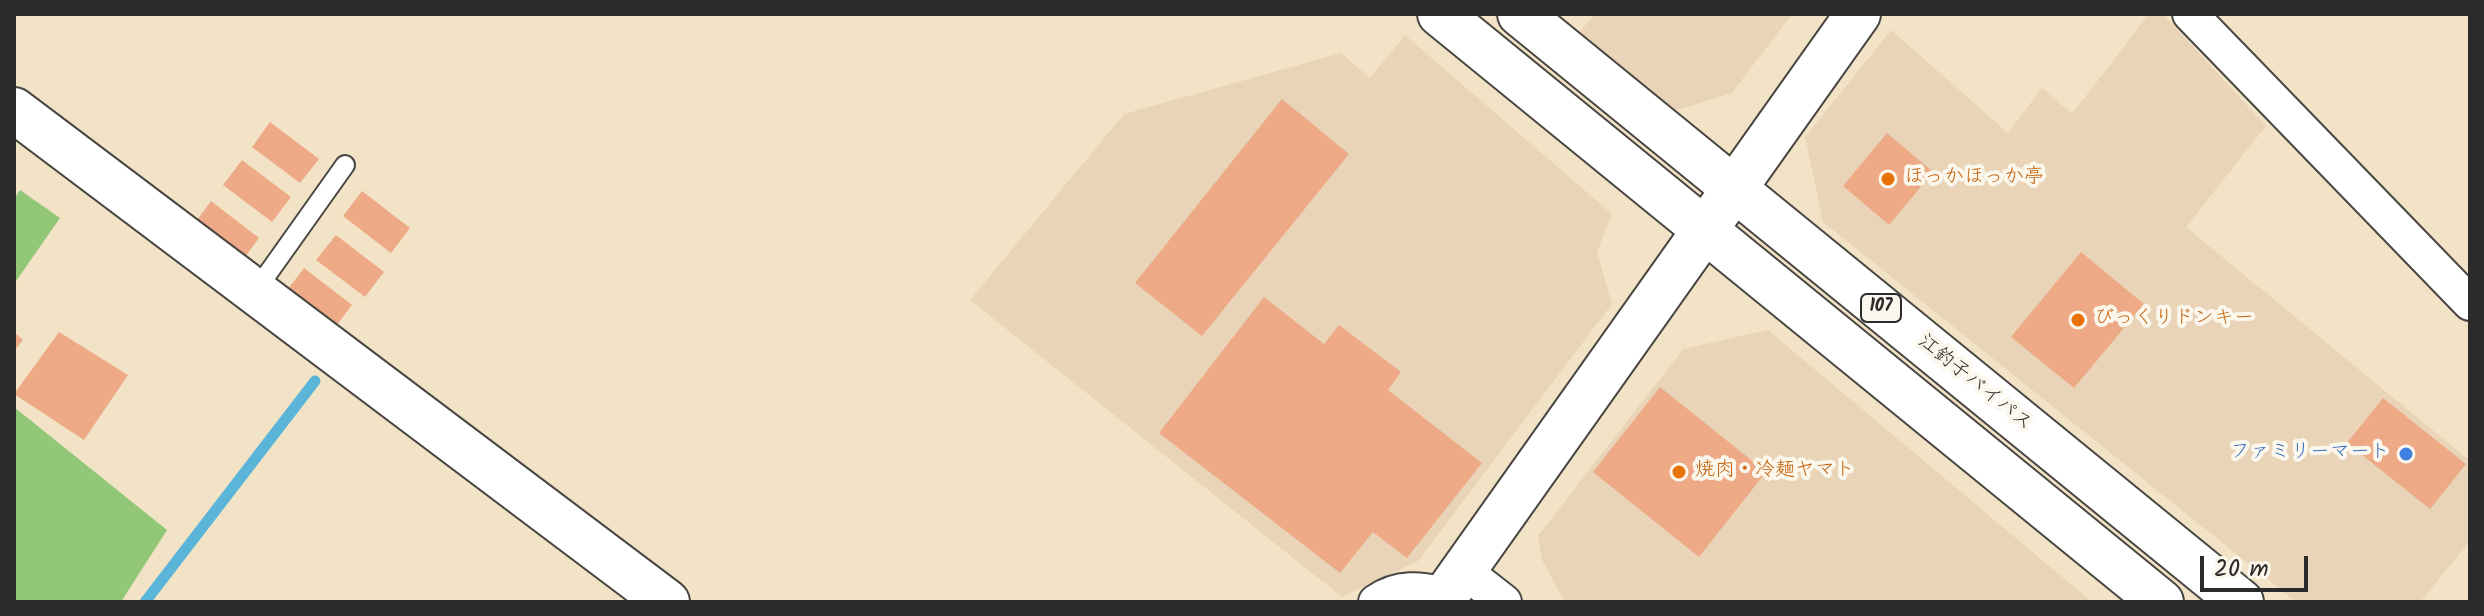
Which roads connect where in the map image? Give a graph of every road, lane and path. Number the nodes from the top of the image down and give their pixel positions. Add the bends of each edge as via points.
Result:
1 (1440, 14) edge
2 (1520, 14) edge
3 (1858, 14) edge
4 (2190, 14) edge
5 (14, 110) edge
6 (345, 165) dead end
7 (1734, 188) junction
8 (1704, 231) junction
9 (254, 293) junction
10 (2470, 303) edge
11 (1450, 589) edge
12 (667, 602) edge
13 (1376, 602) edge
14 (1504, 602) edge
15 (2161, 602) edge
16 (2241, 602) edge

1 - 8 main road, 107
2 - 7 main road, 江釣子バイパス / 107
3 - 7 main road
4 - 10 street
5 - 9 main road
6 - 9 lane
7 - 8 main road
7 - 16 main road, 江釣子バイパス / 107
8 - 11 main road
8 - 15 main road, 107
9 - 12 main road
11 - 13 street via 1390,592
11 - 14 street

